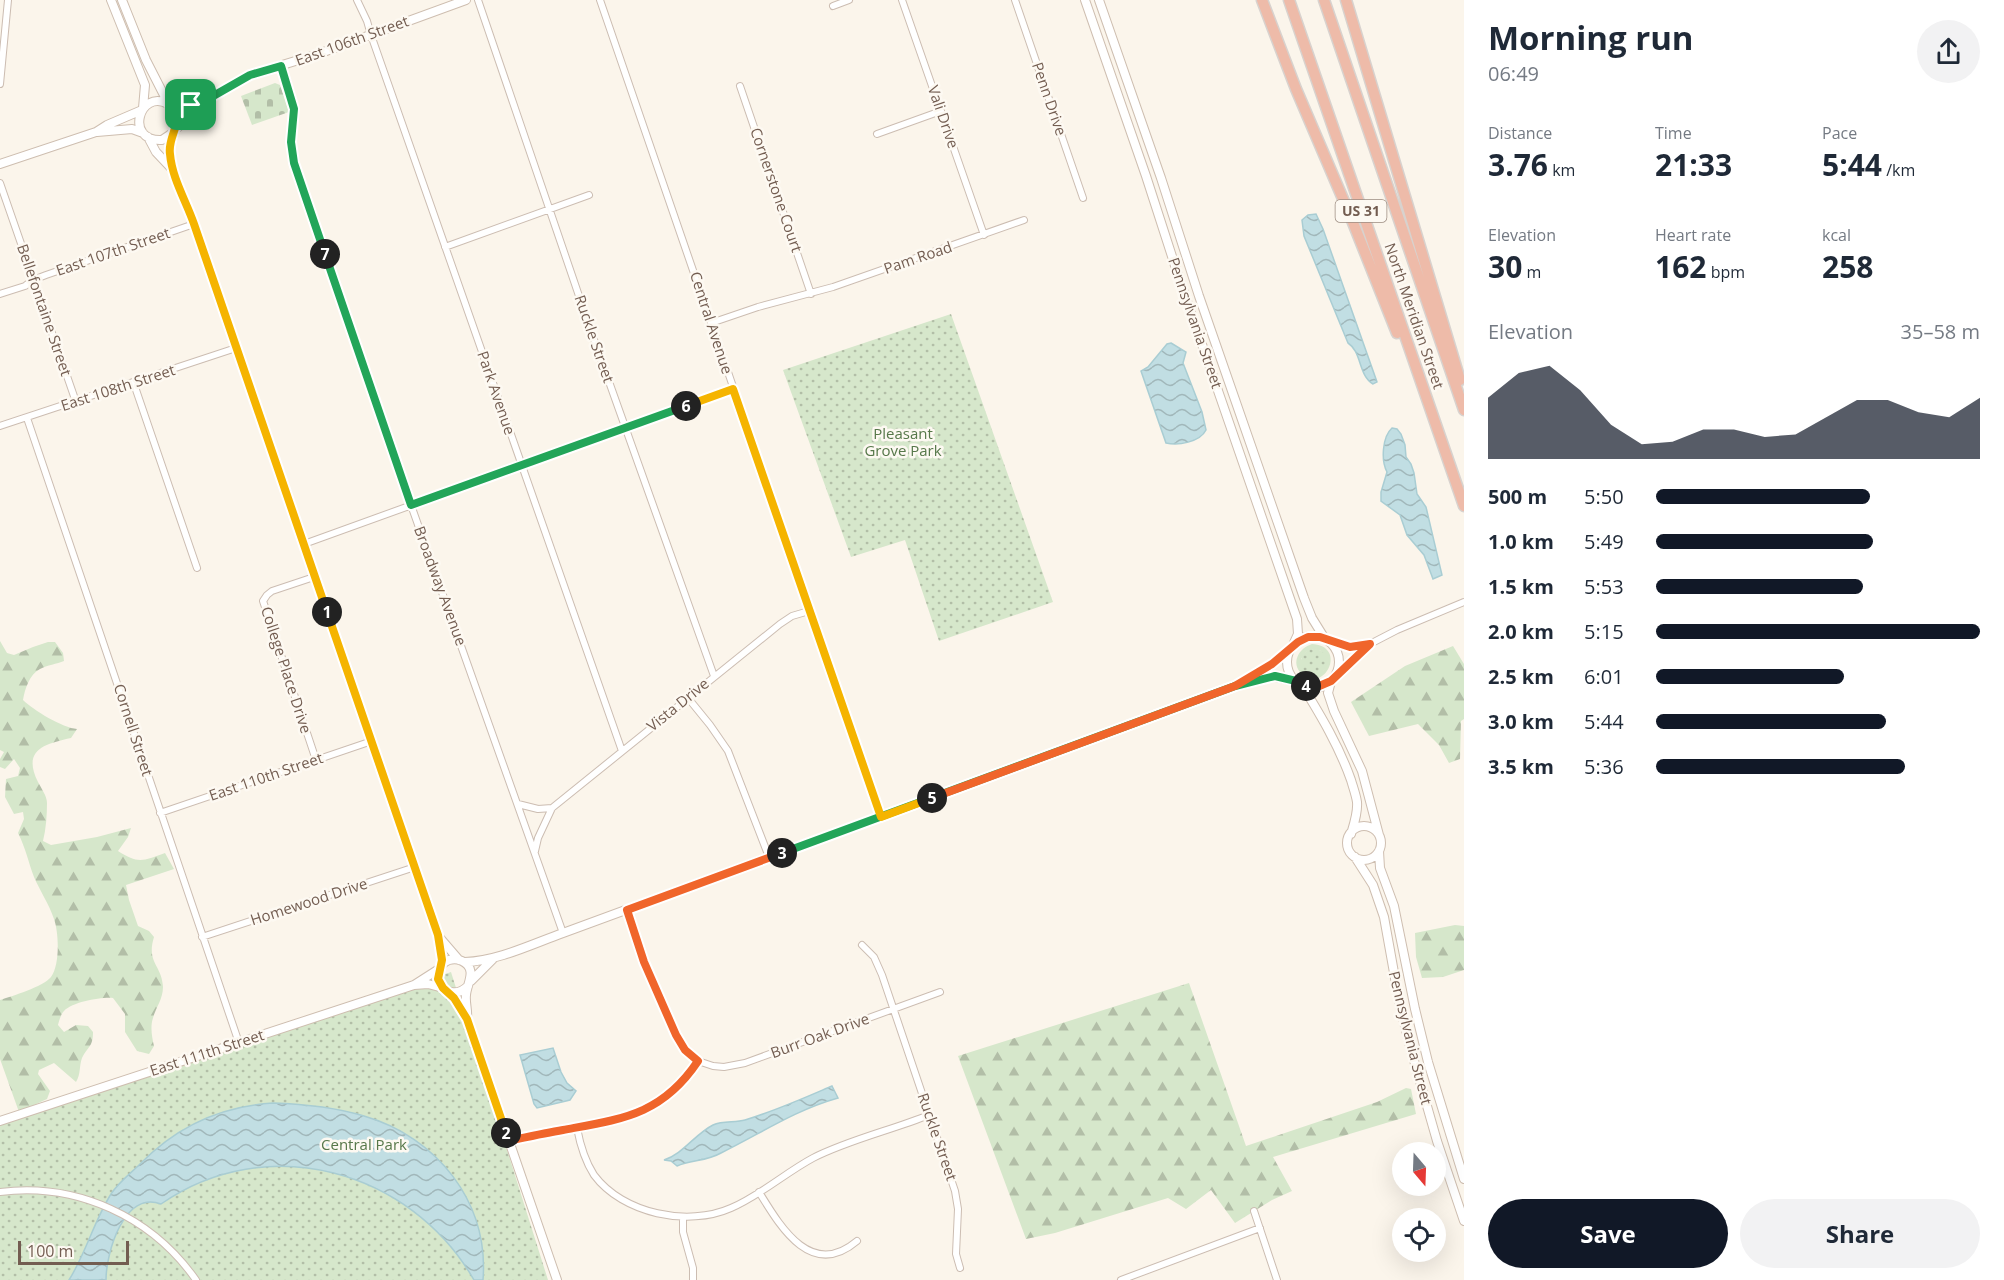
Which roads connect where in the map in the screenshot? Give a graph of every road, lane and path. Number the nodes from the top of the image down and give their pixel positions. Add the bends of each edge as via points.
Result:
1 (8, 0) edge
2 (111, 0) edge
3 (122, 0) edge
4 (357, 0) edge
5 (466, 0) edge
6 (478, 0) edge
7 (600, 0) edge
8 (849, 0) edge
9 (902, 0) edge
10 (1015, 0) edge
11 (1085, 0) edge
12 (1099, 0) edge
13 (1262, 0) edge
14 (1289, 0) edge
15 (1324, 0) edge
16 (1346, 0) edge
17 (833, 6) dead end
18 (371, 35) junction
19 (281, 66) junction
20 (0, 84) edge
21 (740, 86) dead end
22 (208, 99) junction
23 (170, 105) junction
24 (143, 109) junction
25 (941, 111) junction
26 (175, 131) junction
27 (96, 132) junction
28 (877, 134) dead end
29 (146, 135) junction
30 (0, 164) edge
31 (173, 171) junction
32 (0, 183) edge
33 (589, 195) dead end
34 (1083, 198) dead end
35 (550, 209) junction
36 (1024, 220) dead end
37 (194, 224) junction
38 (984, 235) junction
39 (445, 247) junction
40 (33, 280) junction
41 (0, 294) edge
42 (811, 294) junction
43 (711, 323) junction
44 (236, 348) junction
45 (134, 384) junction
46 (733, 389) junction
47 (1464, 395) edge
48 (76, 402) junction
49 (1464, 410) edge
50 (27, 418) junction
51 (1434, 422) junction
52 (0, 426) edge
53 (625, 428) junction
54 (521, 465) junction
55 (411, 505) junction
56 (1464, 506) edge
57 (304, 544) junction
58 (197, 567) dead end
59 (314, 577) junction
60 (1464, 602) edge
61 (809, 611) junction
62 (1327, 640) junction
63 (1370, 644) junction
64 (1292, 647) junction
65 (714, 676) junction
66 (1333, 678) junction
67 (1299, 683) junction
68 (1235, 686) junction
69 (687, 698) junction
70 (372, 741) junction
71 (622, 752) junction
72 (316, 760) junction
73 (518, 804) junction
74 (552, 808) junction
75 (160, 813) junction
76 (881, 817) junction
77 (1351, 834) junction
78 (1379, 835) junction
79 (535, 851) junction
80 (1379, 851) junction
81 (769, 857) junction
82 (1356, 857) junction
83 (415, 867) junction
84 (627, 910) junction
85 (563, 933) junction
86 (438, 935) junction
87 (202, 937) junction
88 (862, 945) dead end
89 (496, 957) junction
90 (462, 961) junction
91 (441, 967) junction
92 (469, 983) junction
93 (414, 985) junction
94 (446, 990) junction
95 (940, 992) dead end
96 (893, 1009) junction
97 (467, 1019) junction
98 (239, 1043) junction
99 (698, 1061) junction
100 (929, 1115) junction
101 (0, 1121) edge
102 (577, 1128) junction
103 (508, 1141) junction
104 (1464, 1179) edge
105 (0, 1192) edge
106 (759, 1192) junction
107 (1254, 1211) dead end
108 (683, 1217) junction
109 (1464, 1221) edge
110 (1260, 1228) junction
111 (857, 1241) dead end
112 (960, 1268) dead end
113 (1137, 1277) edge
114 (196, 1280) edge
115 (557, 1280) edge
116 (693, 1280) edge
117 (1121, 1280) edge
118 (1277, 1280) edge

1 - 20 street
2 - 24 main road via 145,84
3 - 23 main road via 142,52
4 - 18 street, Park Avenue
5 - 18 main road, East 106th Street
6 - 35 street, Ruckle Street
7 - 43 street, Central Avenue
8 - 17 street
9 - 25 street, Vali Drive
10 - 34 street, Penn Drive
11 - 64 main road, Pennsylvania Street via 1295,613 1299,626
12 - 62 main road, Pennsylvania Street via 1304,598
13 - 51 highway
14 - 51 highway, North Meridian Street / US 31
15 - 49 highway, North Meridian Street / US 31
16 - 47 highway
18 - 19 main road, East 106th Street
18 - 39 street, Park Avenue
19 - 22 main road, East 106th Street via 241,79
19 - 55 street, Broadway Avenue via 294,109 294,163
21 - 42 street, Cornerstone Court
22 - 23 main road, East 106th Street via 186,106
22 - 26 main road, East 106th Street
23 - 24 main road via 156,102
23 - 26 main road via 177,117
24 - 27 main road
24 - 29 main road via 139,123
25 - 28 street
25 - 38 street, Vali Drive
26 - 29 main road via 162,140
26 - 31 main road via 169,153
27 - 29 main road via 128,129
27 - 30 main road
29 - 31 main road
31 - 37 main road
32 - 40 street, Bellefontaine Street
33 - 35 street
35 - 39 street
35 - 53 street, Ruckle Street
36 - 38 street, Pam Road
37 - 40 street, East 107th Street
37 - 44 main road
38 - 42 street, Pam Road
39 - 54 street, Park Avenue
40 - 41 street, East 107th Street
40 - 48 street, Bellefontaine Street
42 - 43 street, Pam Road
43 - 46 street, Central Avenue
44 - 45 street, East 108th Street
44 - 57 main road
45 - 48 street, East 108th Street
45 - 58 street
46 - 53 street
46 - 61 street, Central Avenue
48 - 50 street, East 108th Street
50 - 52 street, East 108th Street
50 - 75 street, Cornell Street
51 - 56 highway, North Meridian Street / US 31
53 - 54 street
53 - 65 street, Ruckle Street
54 - 55 street
54 - 71 street, Park Avenue
55 - 57 street
55 - 73 street, Broadway Avenue
57 - 59 main road
59 - 70 main road
59 - 72 street, College Place Drive via 272,591 263,602
60 - 63 street
61 - 65 street, Vista Drive via 785,620
61 - 76 street, Central Avenue
62 - 63 street via 1350,647
62 - 64 main road via 1308,637
62 - 66 main road via 1335,647 1339,661
63 - 66 street
64 - 67 main road via 1288,666
64 - 68 main road
65 - 69 street, Vista Drive
66 - 67 main road via 1317,687
66 - 78 main road via 1328,693 1362,771
67 - 68 main road via 1271,676
67 - 77 main road via 1334,738 1354,789 1357,811
68 - 76 main road
69 - 71 street, Vista Drive
69 - 81 street via 732,758
70 - 72 street, East 110th Street
70 - 83 main road
71 - 74 street, Vista Drive
72 - 75 street, East 110th Street
73 - 74 street
73 - 79 street, Broadway Avenue
74 - 79 street, Vista Drive
75 - 87 street, Cornell Street
76 - 81 main road
77 - 78 main road via 1357,828 1368,827
77 - 82 main road via 1348,847
78 - 80 main road
79 - 85 street, Broadway Avenue
80 - 82 main road via 1369,859
80 - 104 main road, Pennsylvania Street via 1426,1054
81 - 84 main road
82 - 109 main road, Pennsylvania Street via 1373,885 1384,917 1411,1050
83 - 86 main road
83 - 87 street, Homewood Drive
84 - 85 main road
84 - 99 street via 644,962 676,1035
85 - 89 main road
86 - 90 main road
86 - 91 main road
87 - 98 street, Cornell Street
88 - 96 street, Ruckle Street via 878,964
89 - 90 main road
89 - 92 main road
90 - 91 main road via 450,960
90 - 92 main road via 471,971
91 - 93 main road, East 111th Street
91 - 94 main road via 438,979
92 - 94 main road via 459,992
92 - 97 main road
93 - 94 main road, East 111th Street via 434,985
93 - 98 main road, East 111th Street
94 - 97 main road
95 - 96 street, Burr Oak Drive
96 - 99 street, Burr Oak Drive via 735,1066
96 - 100 street, Ruckle Street
97 - 103 main road
98 - 101 main road, East 111th Street
99 - 102 street via 666,1096 645,1110 620,1120
100 - 106 street via 817,1156
100 - 112 street, Ruckle Street via 957,1203 956,1254
102 - 103 street
102 - 108 street via 590,1167 608,1189 633,1205
103 - 115 main road
105 - 114 street via 49,1191 89,1200 121,1213 168,1247
106 - 108 street via 724,1211
106 - 111 street via 789,1240 807,1254 834,1257
107 - 110 street
108 - 116 street
110 - 113 street
110 - 118 street
113 - 117 street

